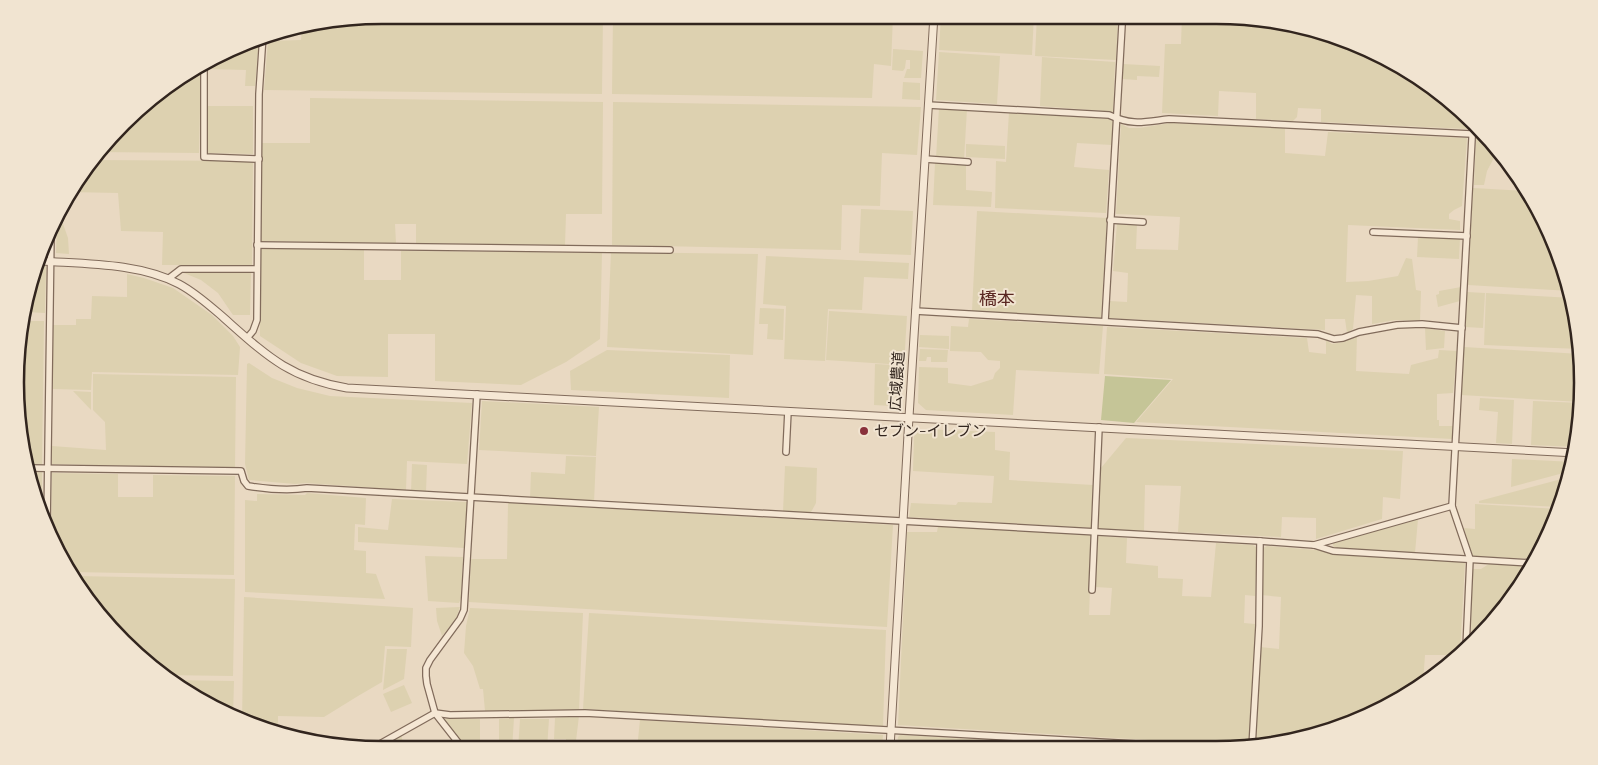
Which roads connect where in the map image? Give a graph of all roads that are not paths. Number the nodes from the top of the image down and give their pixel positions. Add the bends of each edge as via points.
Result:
1 (933, 24) edge
2 (1122, 25) dead end
3 (262, 45) edge
4 (204, 71) edge
5 (928, 105) junction
6 (1116, 118) junction
7 (1471, 134) joint
8 (258, 159) junction
9 (925, 159) junction
10 (968, 162) dead end
11 (1110, 220) junction
12 (1143, 222) dead end
13 (1372, 232) dead end
14 (1466, 236) junction
15 (257, 245) junction
16 (51, 246) edge
17 (670, 250) dead end
18 (45, 261) edge
19 (50, 262) junction
20 (257, 269) junction
21 (168, 279) junction
22 (915, 311) junction
23 (1105, 322) junction
24 (1462, 328) junction
25 (247, 338) junction
26 (477, 394) junction
27 (788, 411) junction
28 (908, 417) junction
29 (1099, 427) junction
30 (1456, 446) junction
31 (786, 452) dead end
32 (1567, 452) edge
33 (34, 468) edge
34 (48, 468) junction
35 (471, 497) junction
36 (1452, 506) junction
37 (47, 510) edge
38 (903, 521) junction
39 (1094, 532) junction
40 (1260, 542) junction
41 (1314, 545) junction
42 (1470, 559) junction
43 (1526, 563) edge
44 (1092, 590) dead end
45 (1466, 638) edge
46 (435, 713) junction
47 (891, 730) junction
48 (1252, 739) edge
49 (385, 741) edge
50 (457, 741) edge
51 (890, 741) edge
52 (1084, 741) edge

1 - 5 street, 広域農道
2 - 6 street
3 - 8 street
4 - 8 street via 204,157
5 - 6 street via 1109,114
5 - 9 street, 広域農道
6 - 7 street via 1139,123 1169,118
6 - 11 street
7 - 14 street
8 - 15 street
9 - 10 street
9 - 22 street, 広域農道
11 - 12 street
11 - 23 street
13 - 14 street
14 - 24 street
15 - 17 street
15 - 20 street
16 - 19 street
18 - 19 street
19 - 21 street via 134,269
19 - 34 street
20 - 21 street via 181,269
20 - 25 street via 257,320
21 - 25 street via 192,292
22 - 23 street
22 - 28 street, 広域農道
23 - 24 street via 1318,334 1334,339 1397,324
24 - 30 street
25 - 26 street via 275,362 325,384
26 - 27 street
26 - 35 street
27 - 28 street
27 - 31 street
28 - 29 street
28 - 38 street, 広域農道
29 - 30 street
29 - 39 street
30 - 32 street
30 - 36 street
33 - 34 street
34 - 35 street via 241,471 248,486 259,488
34 - 37 street
35 - 38 street
35 - 46 street via 464,610 426,668
36 - 41 street
36 - 42 street
38 - 39 street
38 - 47 street, 広域農道
39 - 40 street
39 - 44 street
40 - 41 street
40 - 48 street
41 - 42 street via 1333,551
42 - 43 street
42 - 45 street
46 - 47 street via 585,713
46 - 49 street
46 - 50 street
47 - 51 street, 広域農道
47 - 52 street

